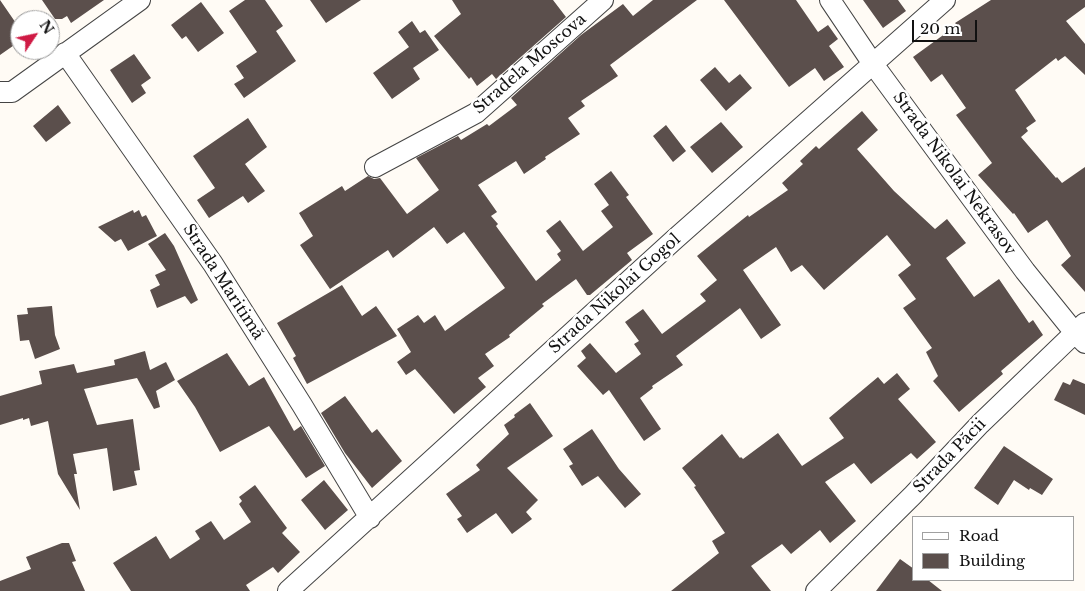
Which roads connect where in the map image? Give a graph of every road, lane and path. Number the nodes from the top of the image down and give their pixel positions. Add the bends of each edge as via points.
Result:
1 (140, 0) edge
2 (604, 0) edge
3 (830, 0) edge
4 (945, 0) edge
5 (65, 53) junction
6 (873, 64) junction
7 (0, 92) edge
8 (376, 166) dead end
9 (1082, 333) edge
10 (370, 518) junction
11 (288, 591) edge
12 (816, 591) edge

1 - 5 street
2 - 8 street, Stradela Moscova via 476,113
3 - 6 street, Strada Nikolai Nekrasov
4 - 6 street, Strada Nikolai Gogol
5 - 7 street via 12,92
5 - 10 street, Strada Maritimă via 213,264
6 - 9 street, Strada Nikolai Nekrasov via 1025,271
6 - 10 street, Strada Nikolai Gogol via 675,239
9 - 12 street, Strada Păcii via 980,424
10 - 11 street, Strada Nikolai Gogol

